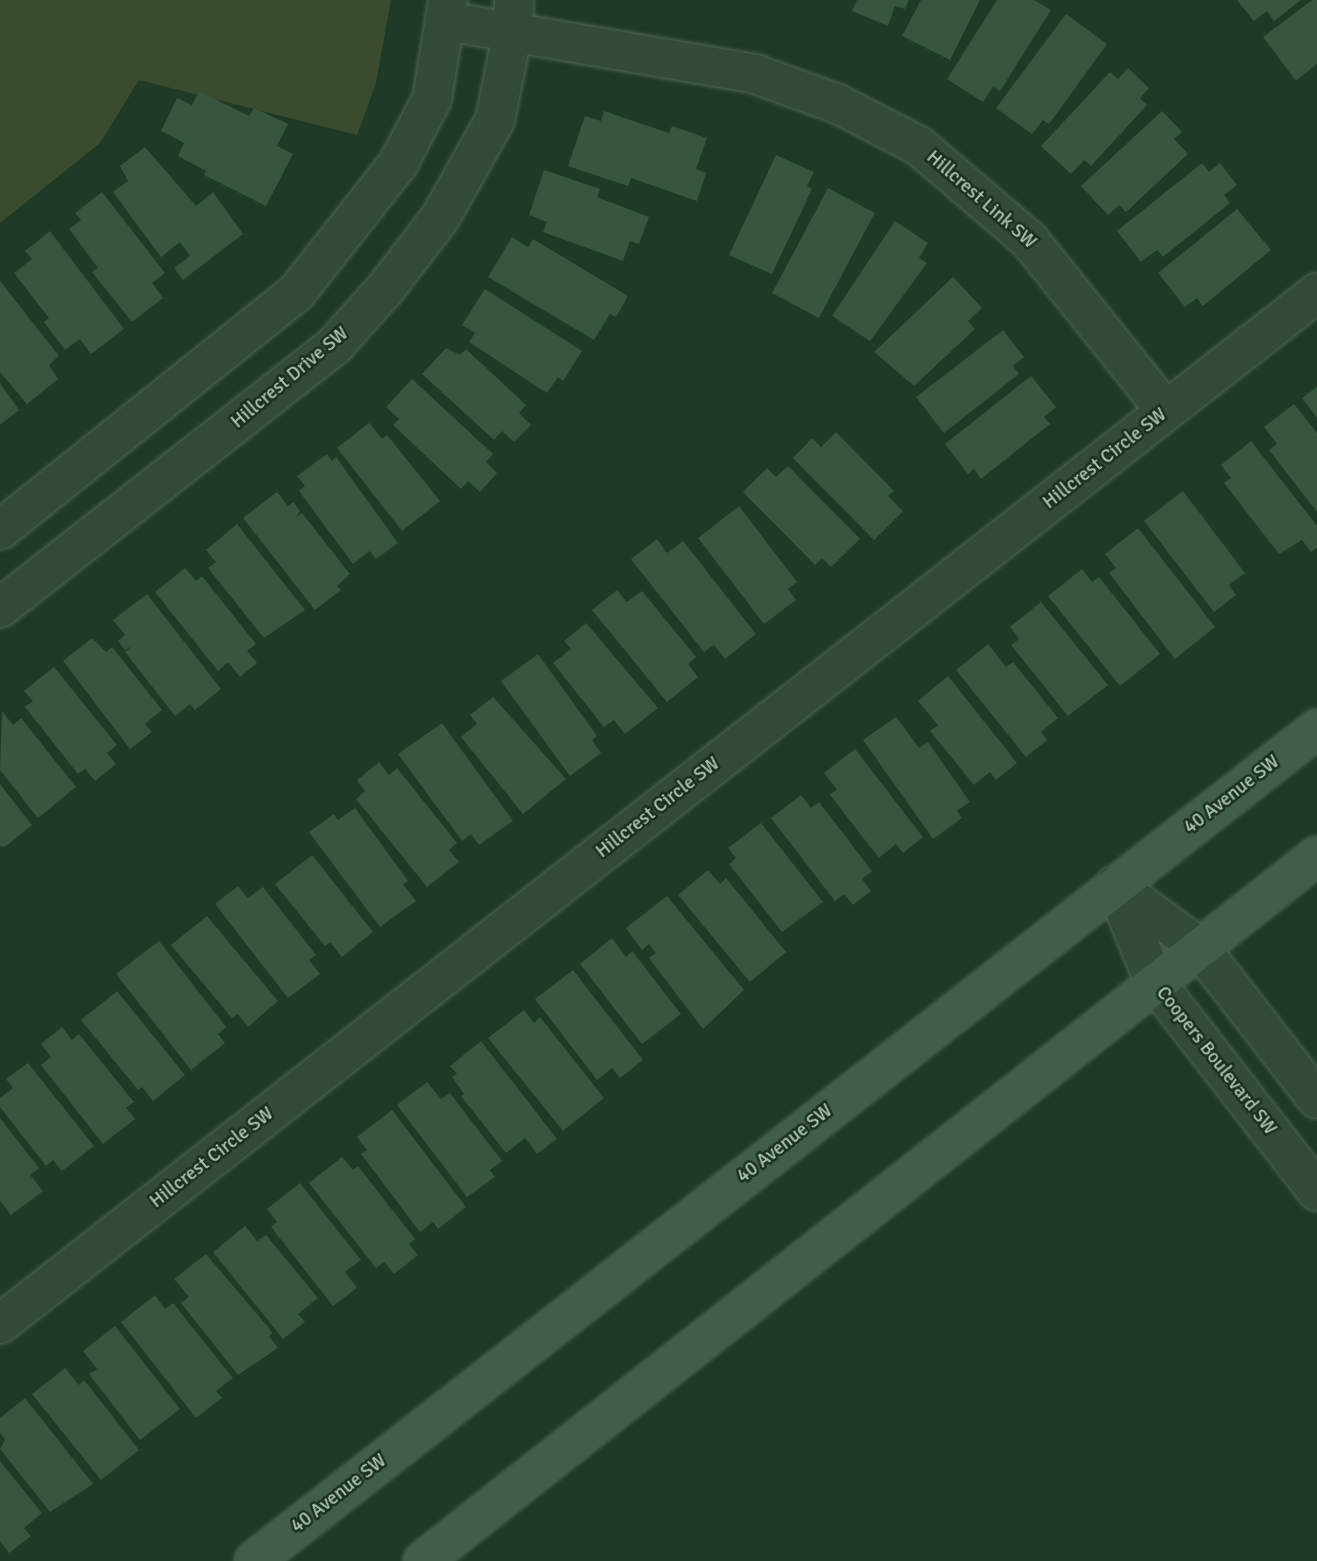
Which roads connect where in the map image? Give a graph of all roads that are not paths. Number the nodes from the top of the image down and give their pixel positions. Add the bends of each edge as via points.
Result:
1 (447, 10) edge
2 (513, 16) edge
3 (1317, 293) edge
4 (1166, 411) junction
5 (0, 530) edge
6 (0, 608) edge
7 (1317, 729) edge
8 (1317, 856) edge
9 (1115, 885) junction
10 (1199, 947) junction
11 (1154, 981) junction
12 (1317, 1099) edge
13 (1317, 1191) edge
14 (0, 1324) edge
15 (254, 1561) edge
16 (423, 1561) edge

1 - 2 street, Hillcrest Link SW
1 - 5 street via 432,99 398,164 296,293
2 - 4 street, Hillcrest Link SW via 755,74 838,104 919,146 1029,240
2 - 6 street, Hillcrest Drive SW via 495,120 440,218 386,288 335,345
3 - 4 street, Hillcrest Circle SW
4 - 14 street, Hillcrest Circle SW
7 - 9 main road, 40 Avenue SW
8 - 10 main road
9 - 10 street
9 - 11 street, Coopers Boulevard SW
9 - 15 main road, 40 Avenue SW
10 - 11 main road
10 - 12 street
11 - 13 street, Coopers Boulevard SW
11 - 16 main road

